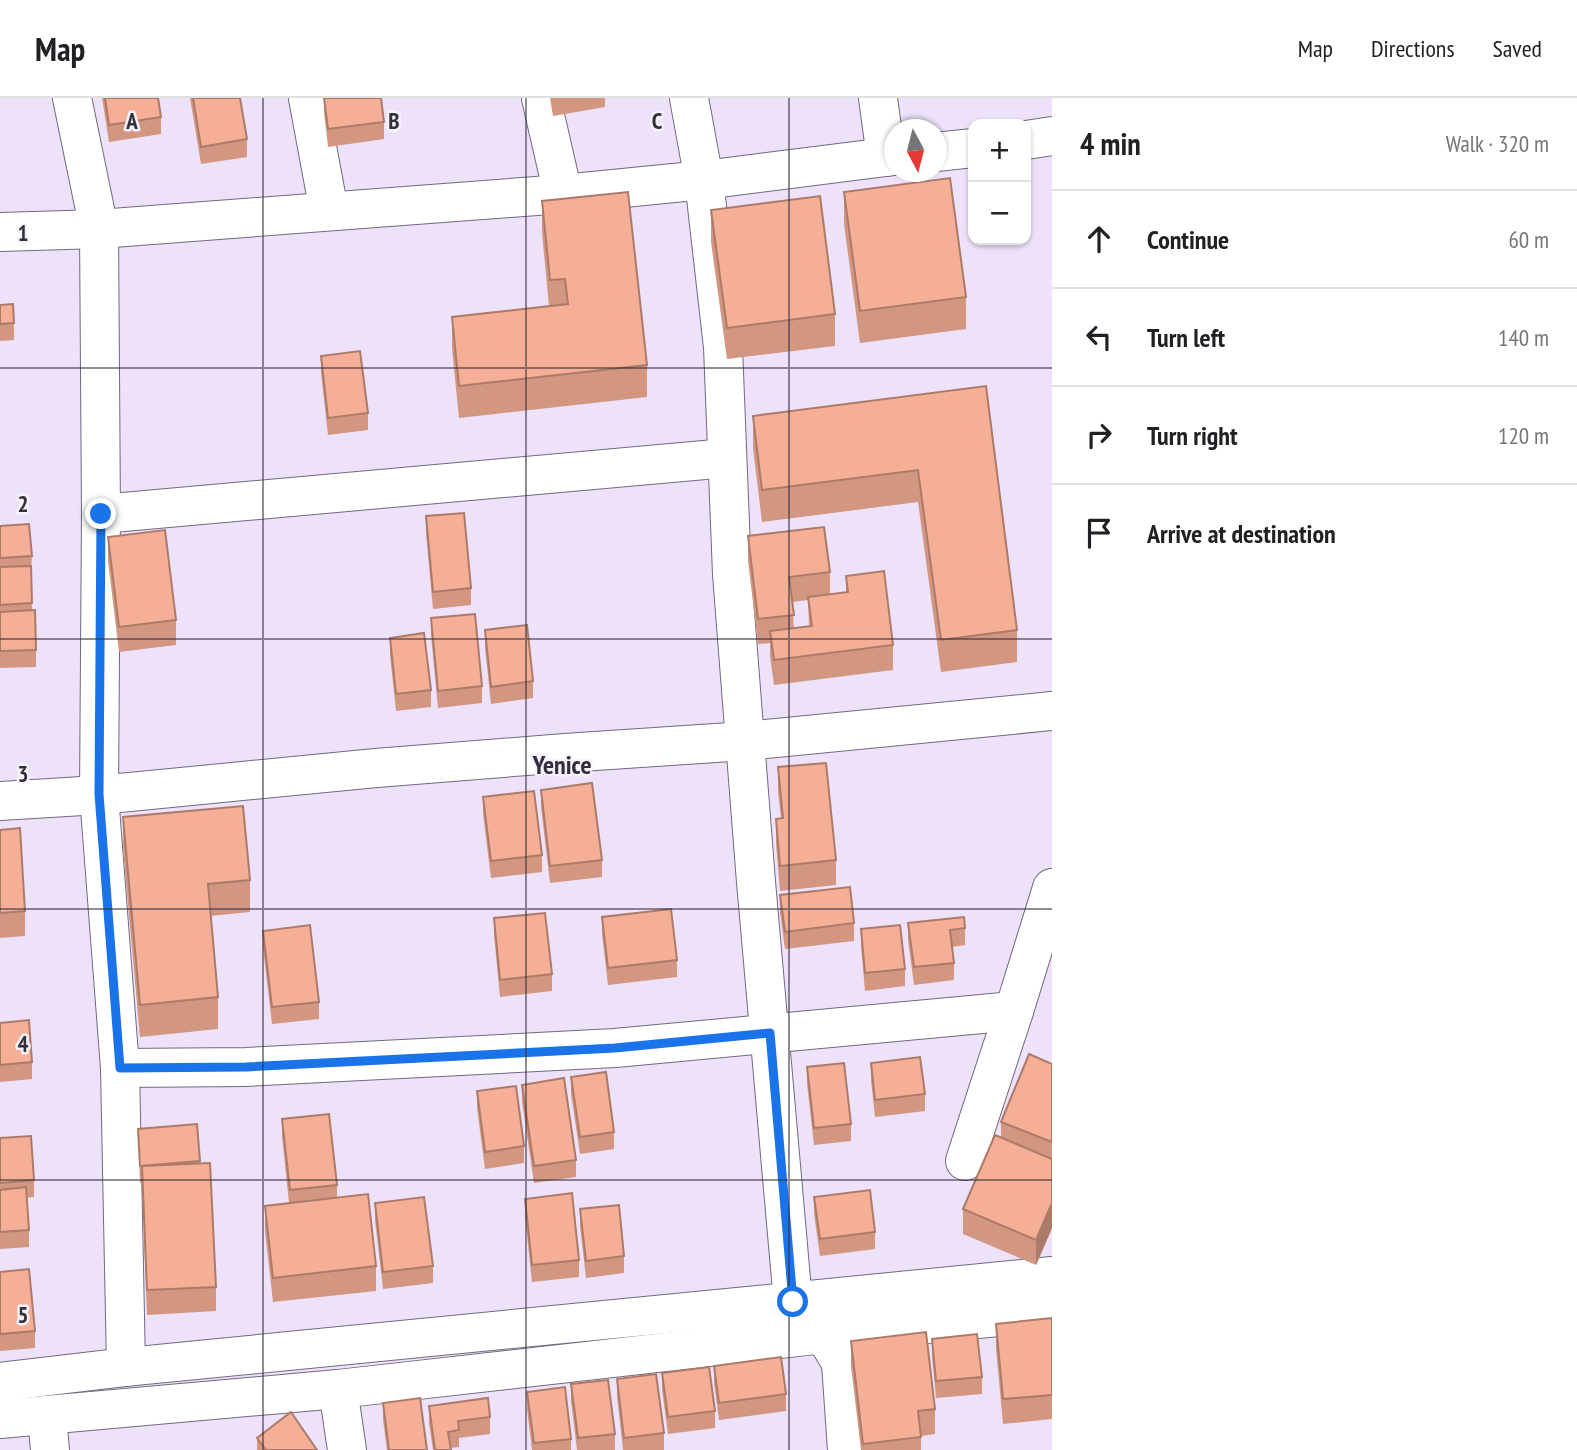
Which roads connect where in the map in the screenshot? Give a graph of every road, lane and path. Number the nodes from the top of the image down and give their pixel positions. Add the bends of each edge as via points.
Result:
1 (72, 98) edge
2 (308, 98) edge
3 (541, 98) edge
4 (689, 98) edge
5 (878, 98) edge
6 (884, 128) edge
7 (1052, 136) edge
8 (1031, 139) edge
9 (968, 149) edge
10 (947, 151) edge
11 (884, 158) edge
12 (704, 180) junction
13 (563, 194) junction
14 (329, 211) junction
15 (99, 229) junction
16 (0, 232) edge
17 (727, 458) junction
18 (101, 514) junction
19 (1052, 710) edge
20 (746, 741) junction
21 (99, 794) junction
22 (0, 801) edge
23 (1052, 888) edge
24 (1014, 1011) junction
25 (770, 1033) junction
26 (120, 1068) junction
27 (965, 1161) dead end
28 (1052, 1276) edge
29 (793, 1302) junction
30 (1052, 1312) edge
31 (824, 1334) junction
32 (126, 1367) junction
33 (0, 1382) edge
34 (338, 1389) junction
35 (0, 1419) edge
36 (48, 1432) edge
37 (347, 1450) edge
38 (847, 1450) edge

1 - 15 street
2 - 14 street
3 - 13 street
4 - 12 street
5 - 6 street
7 - 8 street
9 - 10 street
11 - 12 street
12 - 13 street
12 - 17 street via 723,347
13 - 14 street
14 - 15 street
15 - 16 street
15 - 18 street
17 - 18 street
17 - 20 street
18 - 21 street
19 - 20 street
20 - 21 street
20 - 25 street
21 - 22 street
21 - 26 street
23 - 24 street
24 - 25 street
24 - 27 street
25 - 26 street via 615,1048 246,1067
25 - 29 street
26 - 32 street
28 - 29 street
29 - 31 street
29 - 32 street
30 - 31 street
31 - 34 street
31 - 38 street via 841,1363
32 - 33 street
34 - 36 street
34 - 37 street
35 - 36 street

